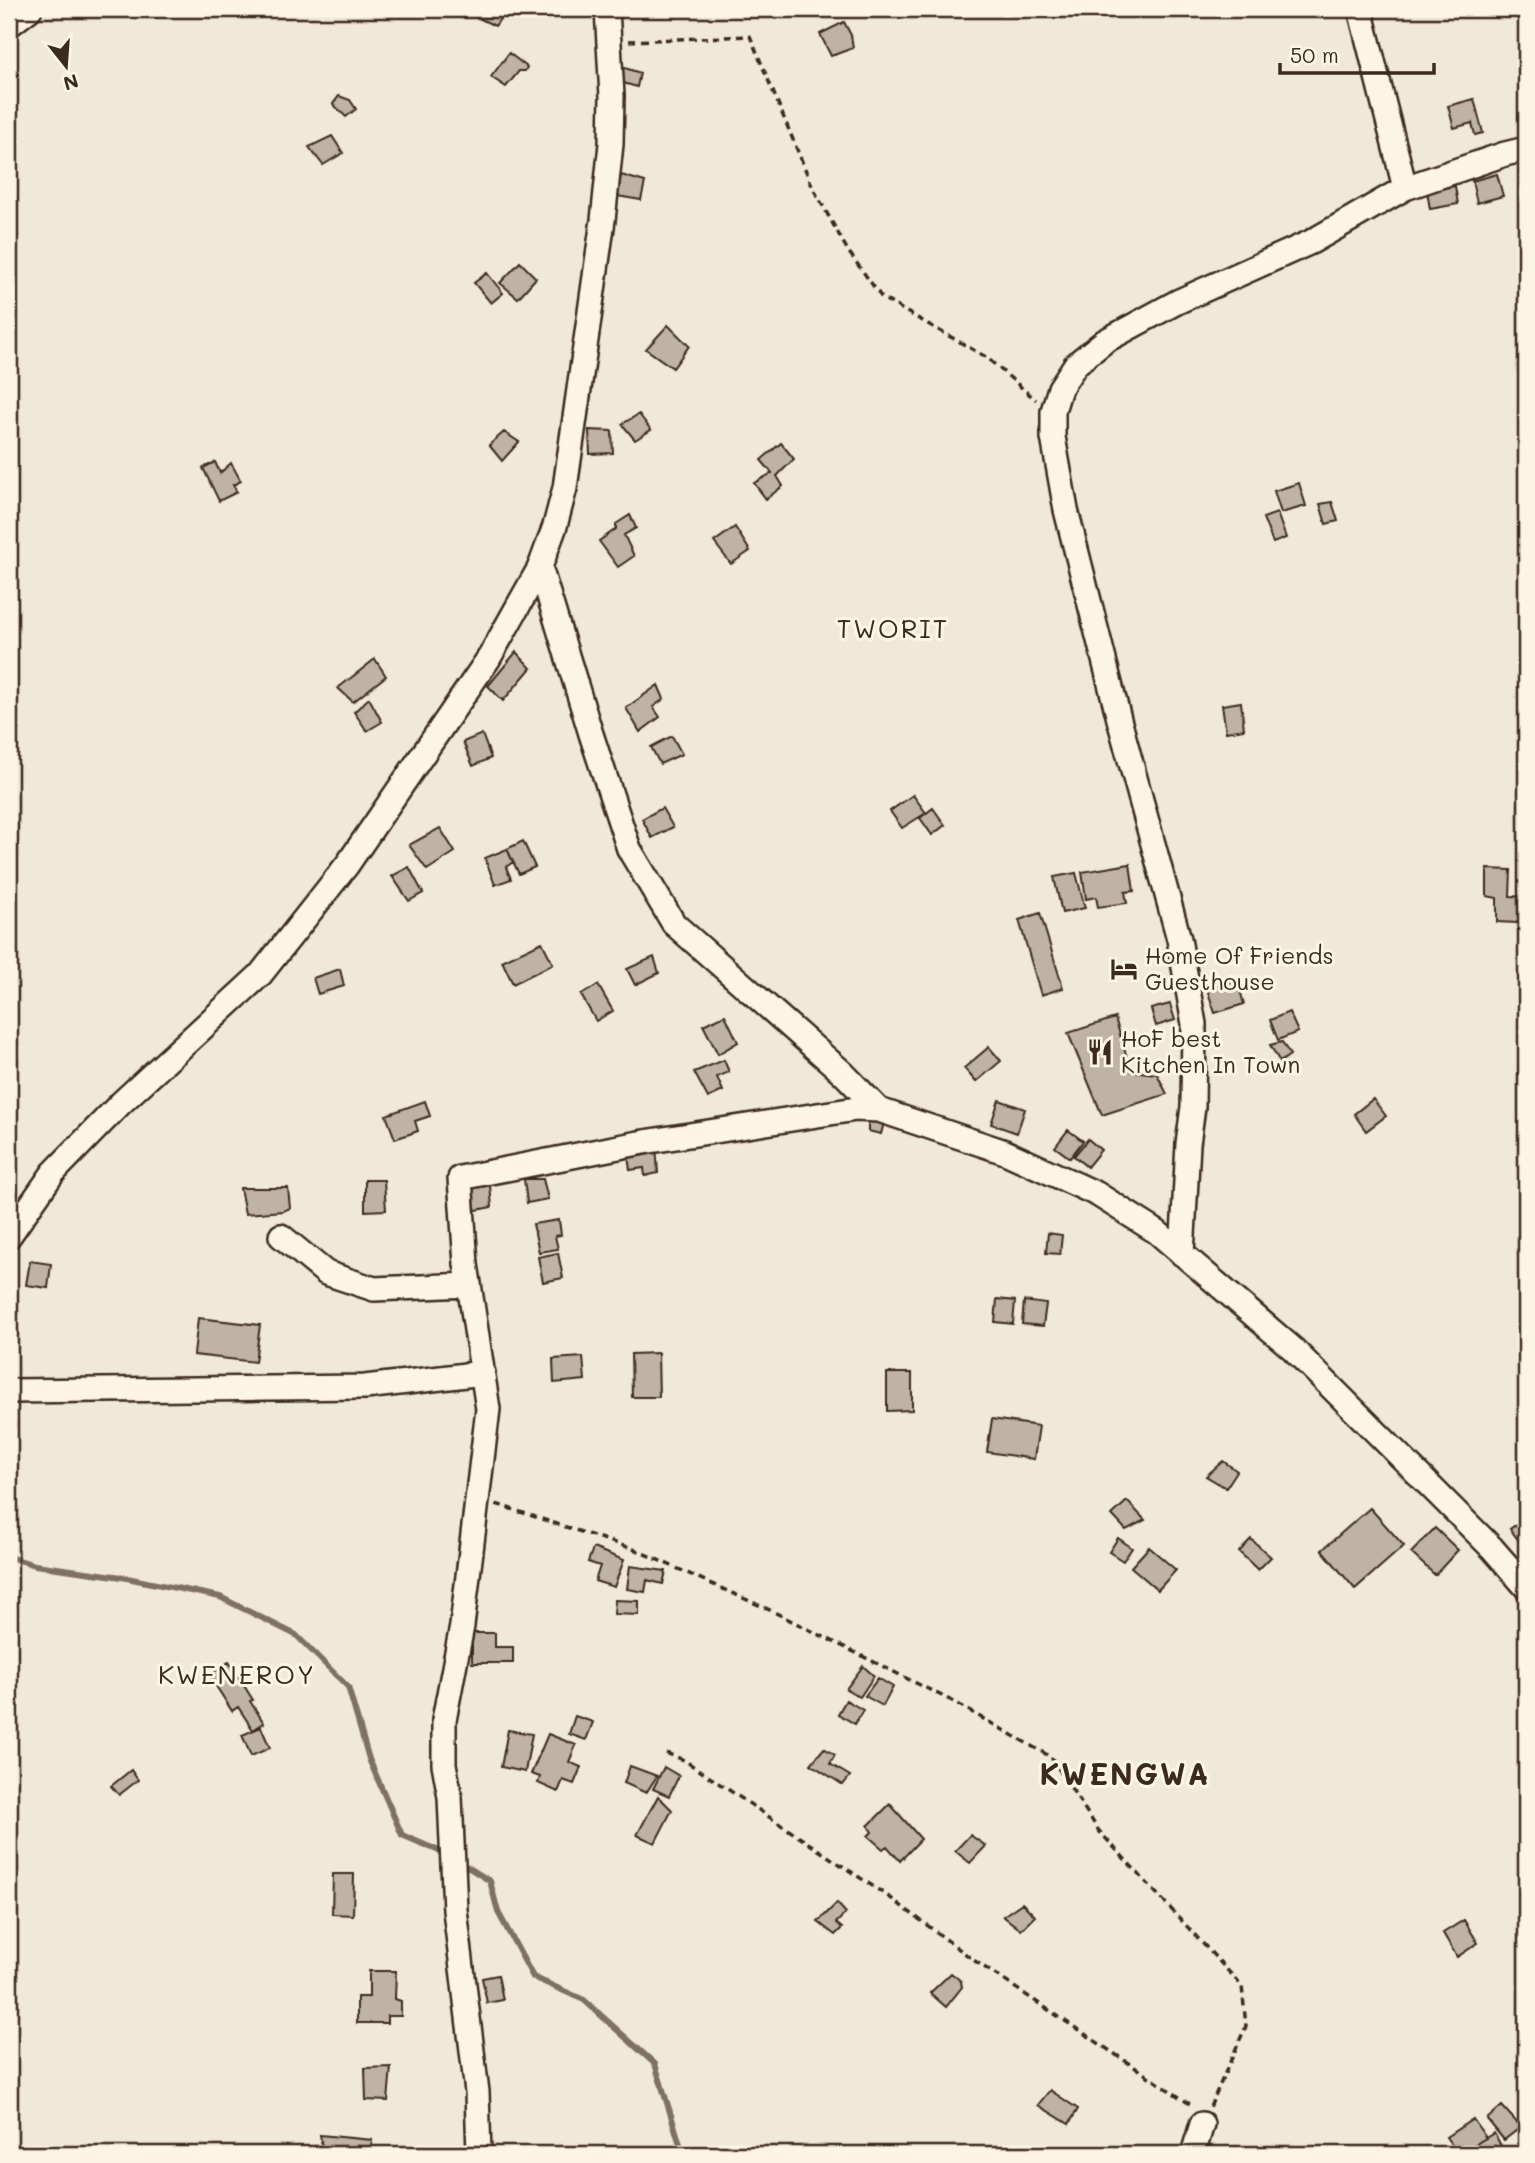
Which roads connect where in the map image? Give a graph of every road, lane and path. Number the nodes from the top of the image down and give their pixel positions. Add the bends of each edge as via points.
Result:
1 (30, 9) edge
2 (607, 9) edge
3 (1360, 9) edge
4 (9, 25) edge
5 (609, 43) junction
6 (1526, 149) edge
7 (1405, 188) junction
8 (1053, 411) junction
9 (540, 567) junction
10 (879, 1110) junction
11 (9, 1236) edge
12 (281, 1236) dead end
13 (1182, 1254) junction
14 (469, 1285) junction
15 (483, 1373) junction
16 (9, 1391) edge
17 (477, 1498) junction
18 (1526, 1587) edge
19 (666, 1753) dead end
20 (1204, 2120) junction
21 (479, 2154) edge
22 (1193, 2154) edge

1 - 4 street
2 - 5 street
3 - 7 street
5 - 8 path via 750,36 813,188 848,251 883,298 986,357
5 - 9 street via 611,144 603,220 565,488
6 - 7 street
7 - 8 street via 1311,242 1177,302 1105,341 1076,364 1060,388
8 - 13 street via 1066,510 1179,939 1194,1024
9 - 10 street via 629,849 653,892 674,924
9 - 11 street via 481,669 303,923 260,975 121,1103 53,1173
10 - 13 street via 1005,1152 1097,1194 1157,1232
10 - 14 street via 856,1109 644,1142 460,1178
12 - 14 street via 326,1273 374,1289
13 - 18 street via 1293,1349
14 - 15 street
15 - 16 street via 365,1387
15 - 17 street via 488,1409
17 - 20 path via 636,1550 772,1611 952,1701 1051,1757 1099,1831 1242,1986 1246,2026
17 - 21 street via 462,1626 444,1720 444,1764 450,1797 455,1910 477,2092
19 - 20 path via 684,1760 880,1891
20 - 22 street

